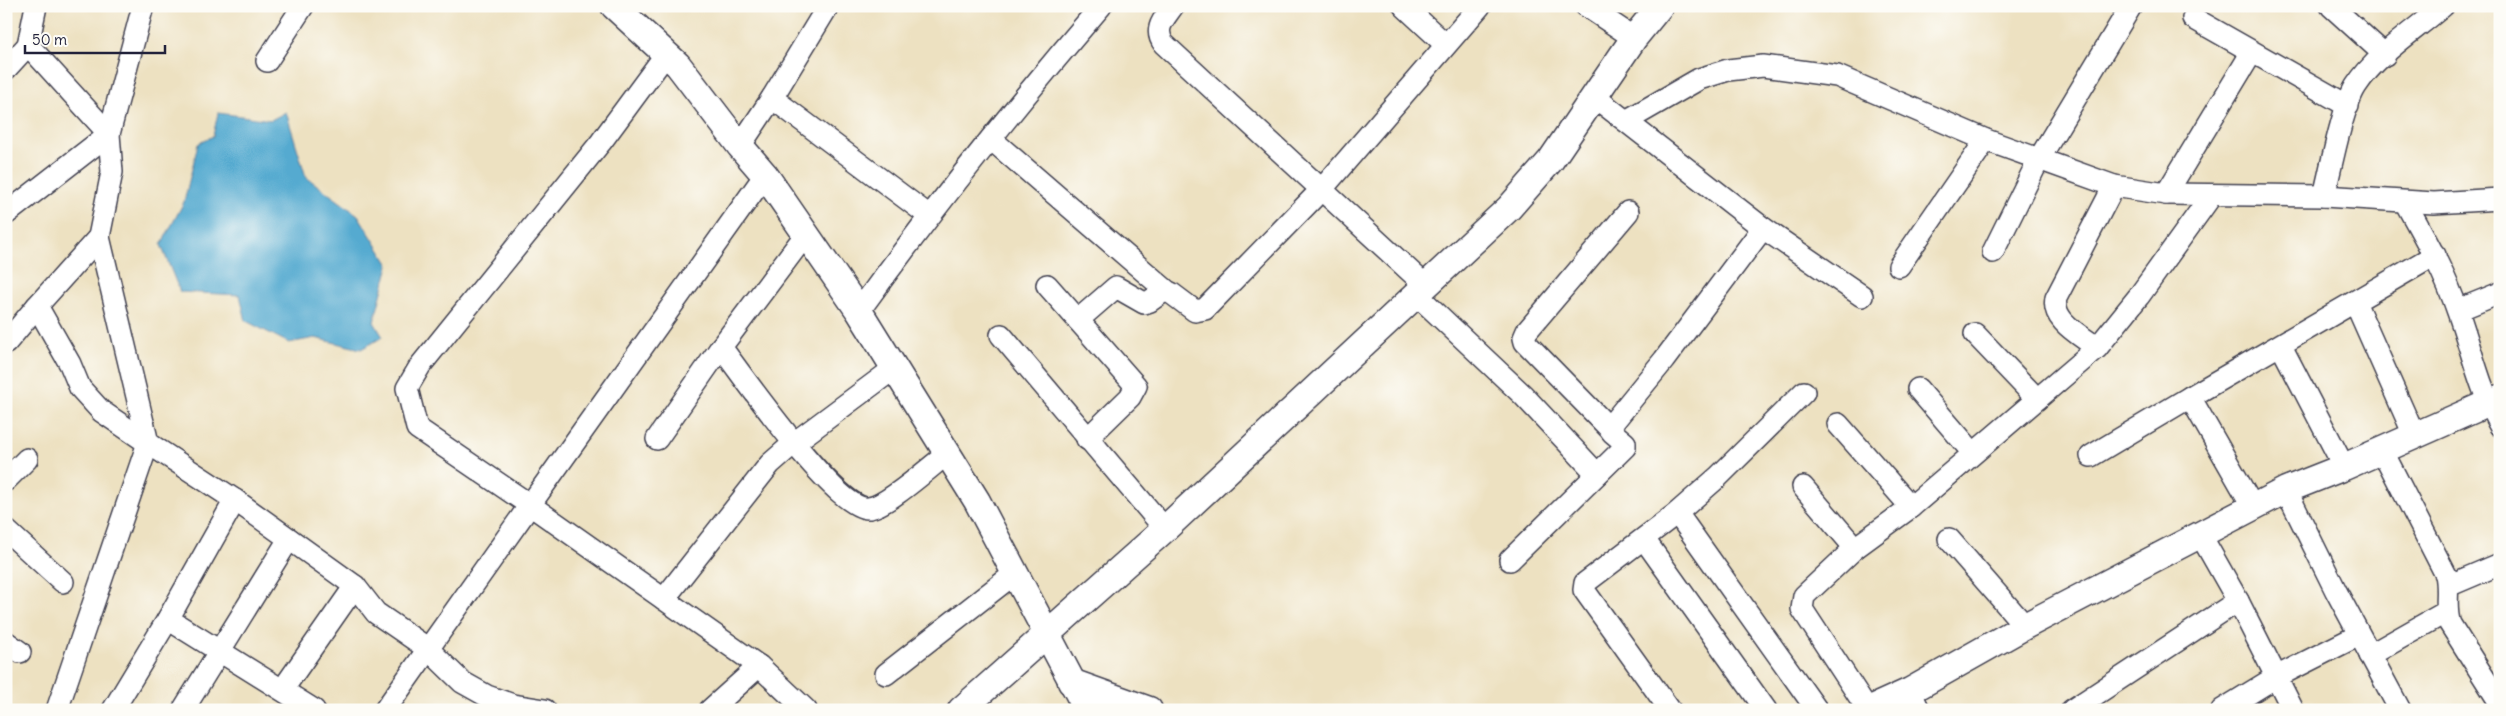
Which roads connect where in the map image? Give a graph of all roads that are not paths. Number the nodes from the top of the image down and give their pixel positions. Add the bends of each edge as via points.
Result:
1 (36, 6) edge
2 (143, 6) edge
3 (303, 6) edge
4 (614, 6) edge
5 (828, 6) edge
6 (1100, 6) edge
7 (1173, 6) edge
8 (1404, 6) edge
9 (1480, 6) edge
10 (1586, 6) edge
11 (1660, 6) edge
12 (2131, 6) edge
13 (2331, 6) edge
14 (2443, 6) edge
15 (2193, 18) dead end
16 (1634, 38) junction
17 (1446, 44) junction
18 (28, 45) junction
19 (2252, 52) junction
20 (666, 54) junction
21 (2385, 55) junction
22 (267, 61) dead end
23 (6, 69) edge
24 (772, 98) junction
25 (1596, 98) junction
26 (2348, 106) junction
27 (1626, 121) junction
28 (109, 134) junction
29 (991, 139) junction
30 (1986, 140) junction
31 (740, 146) junction
32 (2039, 159) junction
33 (765, 175) junction
34 (2114, 186) junction
35 (1322, 189) junction
36 (2166, 194) junction
37 (2211, 196) junction
38 (2324, 196) junction
39 (2500, 199) edge
40 (2405, 202) junction
41 (1628, 212) dead end
42 (6, 214) edge
43 (928, 215) junction
44 (1763, 228) junction
45 (806, 234) junction
46 (100, 237) junction
47 (1993, 252) dead end
48 (2435, 255) junction
49 (1899, 266) dead end
50 (1048, 285) dead end
51 (1421, 290) junction
52 (1168, 292) junction
53 (2500, 293) edge
54 (1862, 296) dead end
55 (2355, 302) junction
56 (37, 306) junction
57 (2458, 310) junction
58 (859, 311) junction
59 (1078, 320) junction
60 (1975, 334) dead end
61 (1001, 335) dead end
62 (6, 343) edge
63 (2281, 346) junction
64 (721, 347) junction
65 (2096, 348) junction
66 (896, 367) junction
67 (1918, 388) dead end
68 (1804, 392) dead end
69 (2190, 397) junction
70 (2037, 399) junction
71 (2493, 400) edge
72 (1838, 424) dead end
73 (2500, 426) edge
74 (1610, 429) junction
75 (2414, 435) junction
76 (656, 439) dead end
77 (1087, 439) junction
78 (794, 442) junction
79 (148, 443) junction
80 (2382, 450) junction
81 (1973, 453) junction
82 (947, 454) junction
83 (2091, 456) dead end
84 (27, 459) dead end
85 (2344, 467) junction
86 (1597, 474) junction
87 (6, 480) edge
88 (1803, 488) dead end
89 (2286, 490) junction
90 (235, 500) junction
91 (530, 506) junction
92 (1911, 507) junction
93 (2253, 507) junction
94 (1677, 513) junction
95 (1165, 529) junction
96 (6, 530) edge
97 (2200, 534) junction
98 (289, 539) junction
99 (1644, 539) junction
100 (1949, 539) dead end
101 (1855, 548) junction
102 (1510, 560) dead end
103 (2500, 564) edge
104 (1014, 574) junction
105 (63, 582) dead end
106 (355, 586) junction
107 (2448, 586) junction
108 (664, 600) junction
109 (2238, 601) junction
110 (2446, 612) junction
111 (168, 619) junction
112 (2025, 626) junction
113 (1047, 634) junction
114 (2359, 634) junction
115 (427, 648) junction
116 (219, 649) junction
117 (2370, 655) junction
118 (759, 666) junction
119 (886, 674) dead end
120 (2276, 677) junction
121 (1071, 682) junction
122 (283, 689) junction
123 (1915, 700) edge
124 (2500, 703) edge
125 (2399, 709) edge
126 (57, 710) edge
127 (112, 710) edge
128 (183, 710) edge
129 (314, 710) edge
130 (385, 710) edge
131 (545, 710) edge
132 (710, 710) edge
133 (806, 710) edge
134 (961, 710) edge
135 (1087, 710) edge
136 (1149, 710) edge
137 (1670, 710) edge
138 (1766, 710) edge
139 (1817, 710) edge
140 (1868, 710) edge
141 (2072, 710) edge
142 (2222, 710) edge
143 (2292, 710) edge

1 - 18 street
2 - 28 street
3 - 22 street
4 - 20 street
5 - 24 street
6 - 29 street
7 - 35 street via 1158,30 1164,44
8 - 17 street
9 - 17 street
10 - 16 street
11 - 16 street
12 - 32 street
13 - 21 street
14 - 21 street
15 - 19 street
16 - 25 street
17 - 35 street
18 - 23 street
18 - 28 street
19 - 26 street
19 - 36 street
20 - 31 street
20 - 91 street via 600,142 420,366 407,388 417,428
21 - 26 street via 2355,88
24 - 31 street
24 - 43 street
25 - 27 street
25 - 51 street via 1551,160 1509,208
26 - 38 street
27 - 30 street via 1699,79 1728,70 1763,66 1836,76
27 - 44 street
28 - 42 street
28 - 46 street via 112,172
29 - 43 street
29 - 52 street
30 - 32 street
30 - 49 street
31 - 33 street
32 - 34 street
32 - 47 street
33 - 45 street
33 - 91 street
34 - 36 street
34 - 65 street via 2054,306 2059,318
35 - 51 street
35 - 52 street via 1201,311 1192,309
36 - 37 street
37 - 38 street
37 - 65 street via 2139,296
38 - 40 street
39 - 40 street
40 - 48 street
41 - 74 street via 1524,338 1524,342
43 - 58 street
44 - 54 street
44 - 74 street
45 - 58 street
45 - 64 street
46 - 56 street
46 - 79 street
48 - 55 street
48 - 57 street
50 - 59 street
51 - 86 street
51 - 95 street
52 - 59 street via 1164,291 1144,303 1116,287
53 - 57 street
55 - 63 street
55 - 75 street
56 - 62 street
56 - 79 street via 80,388 101,412
57 - 71 street
58 - 66 street
59 - 77 street via 1136,386 1130,397
60 - 70 street
61 - 77 street
63 - 69 street
63 - 85 street
64 - 76 street
64 - 78 street
65 - 70 street
66 - 78 street
66 - 82 street
67 - 81 street
68 - 94 street
69 - 83 street
69 - 93 street
70 - 81 street
71 - 73 street
71 - 75 street
72 - 92 street
74 - 86 street via 1626,445
75 - 80 street
77 - 95 street
78 - 82 street via 838,492 853,504 867,508 882,504
78 - 108 street via 739,500
79 - 90 street
79 - 126 street
80 - 85 street
80 - 107 street via 2446,575
81 - 92 street
82 - 104 street via 977,500
84 - 87 street
85 - 89 street
86 - 102 street
88 - 101 street
89 - 93 street
89 - 114 street
90 - 98 street
90 - 111 street
91 - 108 street
91 - 115 street
92 - 101 street
93 - 97 street
94 - 99 street
94 - 139 street
95 - 113 street
96 - 105 street
97 - 109 street
97 - 112 street
98 - 106 street
98 - 116 street
99 - 137 street via 1590,577 1584,590
99 - 138 street
100 - 112 street
101 - 140 street via 1804,596 1801,604
103 - 107 street
104 - 113 street
104 - 119 street
106 - 115 street via 376,613
106 - 122 street
107 - 110 street
108 - 118 street
109 - 120 street
109 - 141 street
110 - 117 street
110 - 124 street via 2456,636
111 - 116 street
111 - 127 street
112 - 123 street
113 - 121 street
113 - 134 street
114 - 117 street
114 - 120 street
115 - 130 street
115 - 131 street via 462,682 487,696 513,705
116 - 122 street
116 - 128 street
117 - 125 street
118 - 132 street
118 - 133 street
120 - 142 street
120 - 143 street
121 - 135 street
121 - 136 street
122 - 129 street
123 - 140 street

